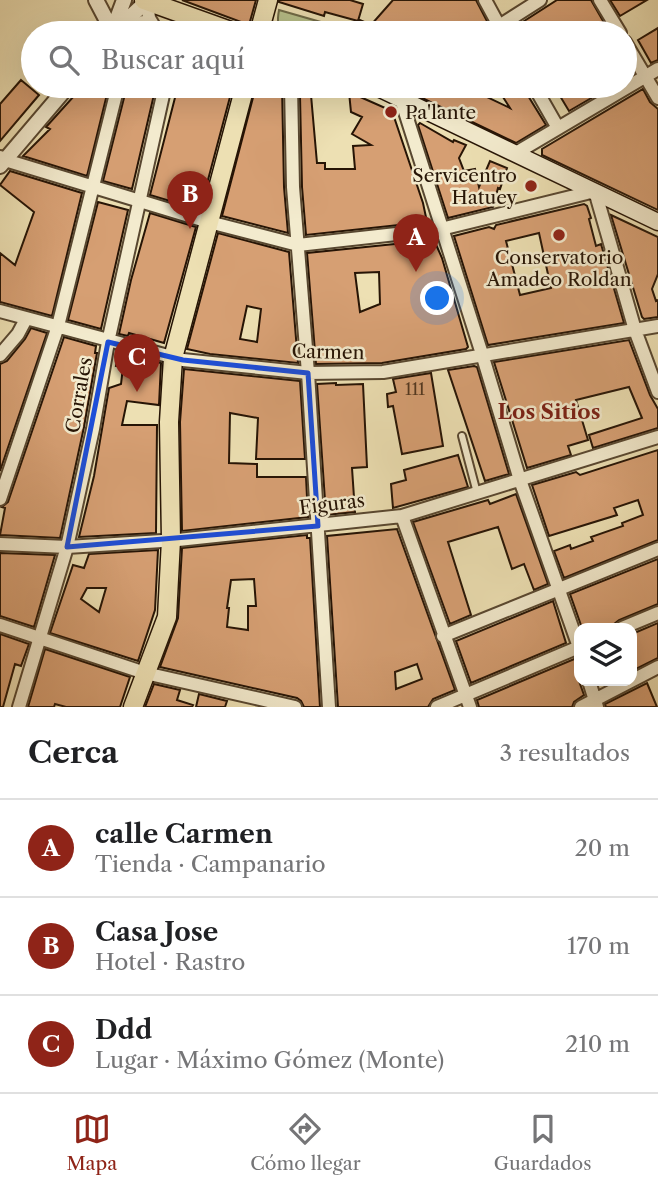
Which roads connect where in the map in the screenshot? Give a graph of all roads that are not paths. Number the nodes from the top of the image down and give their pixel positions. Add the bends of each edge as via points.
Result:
1 (96, 0) edge
2 (124, 0) edge
3 (146, 0) edge
4 (268, 0) edge
5 (485, 0) edge
6 (540, 0) edge
7 (600, 0) edge
8 (107, 21) edge
9 (116, 21) edge
10 (134, 21) edge
11 (150, 21) edge
12 (199, 21) edge
13 (262, 21) edge
14 (493, 21) edge
15 (511, 21) edge
16 (613, 21) edge
17 (637, 62) edge
18 (658, 69) edge
19 (645, 76) junction
20 (637, 81) edge
21 (57, 98) edge
22 (115, 98) edge
23 (162, 98) edge
24 (242, 98) edge
25 (291, 98) edge
26 (401, 98) edge
27 (404, 98) edge
28 (541, 98) edge
29 (608, 98) edge
30 (658, 98) edge
31 (558, 128) junction
32 (516, 153) junction
33 (2, 161) edge
34 (93, 187) junction
35 (595, 191) junction
36 (139, 200) junction
37 (209, 222) junction
38 (658, 222) edge
39 (441, 229) junction
40 (298, 245) junction
41 (0, 311) edge
42 (26, 319) junction
43 (58, 326) junction
44 (658, 326) edge
45 (635, 330) junction
46 (108, 341) junction
47 (482, 354) junction
48 (0, 355) edge
49 (173, 358) junction
50 (308, 373) junction
51 (658, 393) edge
52 (462, 436) dead end
53 (658, 437) edge
54 (520, 480) junction
55 (477, 493) junction
56 (0, 499) edge
57 (402, 516) junction
58 (318, 526) junction
59 (171, 540) junction
60 (0, 544) edge
61 (67, 547) junction
62 (658, 549) edge
63 (558, 588) junction
64 (658, 613) edge
65 (634, 623) edge
66 (0, 625) edge
67 (574, 633) edge
68 (443, 636) junction
69 (41, 640) junction
70 (574, 649) edge
71 (658, 667) edge
72 (145, 673) junction
73 (591, 686) edge
74 (468, 702) edge
75 (596, 703) edge
76 (19, 707) edge
77 (133, 707) edge
78 (295, 707) edge
79 (329, 707) edge
80 (437, 707) edge
81 (581, 707) edge

1 - 8 street
2 - 9 street
3 - 10 street
3 - 11 street
3 - 12 main road
4 - 13 main road
5 - 14 street
6 - 15 street
7 - 16 street
17 - 19 street
18 - 19 street
19 - 20 street
19 - 30 street
21 - 33 street
22 - 34 street
23 - 36 street, Corrales
24 - 37 main road
25 - 40 street
26 - 39 street
27 - 32 main road
28 - 31 street
29 - 31 street
31 - 32 street
32 - 35 main road
33 - 34 street
34 - 36 street
34 - 43 street
35 - 38 main road
35 - 39 street
35 - 45 street
36 - 37 street
36 - 46 street, Corrales
37 - 40 street
37 - 49 main road
39 - 40 street
39 - 47 street
40 - 50 street
41 - 42 street, Carmen
42 - 43 street, Carmen
42 - 48 street
43 - 46 street, Carmen
43 - 56 street
44 - 45 street, Carmen
45 - 47 street, Carmen
45 - 51 street
46 - 49 street, Carmen
46 - 61 street, Corrales
47 - 50 street, Carmen via 383,372
47 - 54 street
49 - 50 street, Carmen
49 - 59 main road
50 - 58 street
52 - 55 lane
53 - 54 street, Figuras
54 - 55 street, Figuras
54 - 63 street
55 - 57 street, Figuras
57 - 58 street, Figuras
57 - 68 street
58 - 59 street, Figuras
58 - 79 street
59 - 61 street, Figuras
59 - 72 main road via 168,610
60 - 61 street, Figuras
61 - 69 street, Corrales
62 - 63 street
63 - 67 street
63 - 68 street
64 - 65 street
66 - 69 street
68 - 74 street
69 - 72 street
69 - 76 street, Corrales
70 - 74 street
71 - 75 street
72 - 77 main road
72 - 78 street
73 - 75 street
74 - 80 street
75 - 81 street

